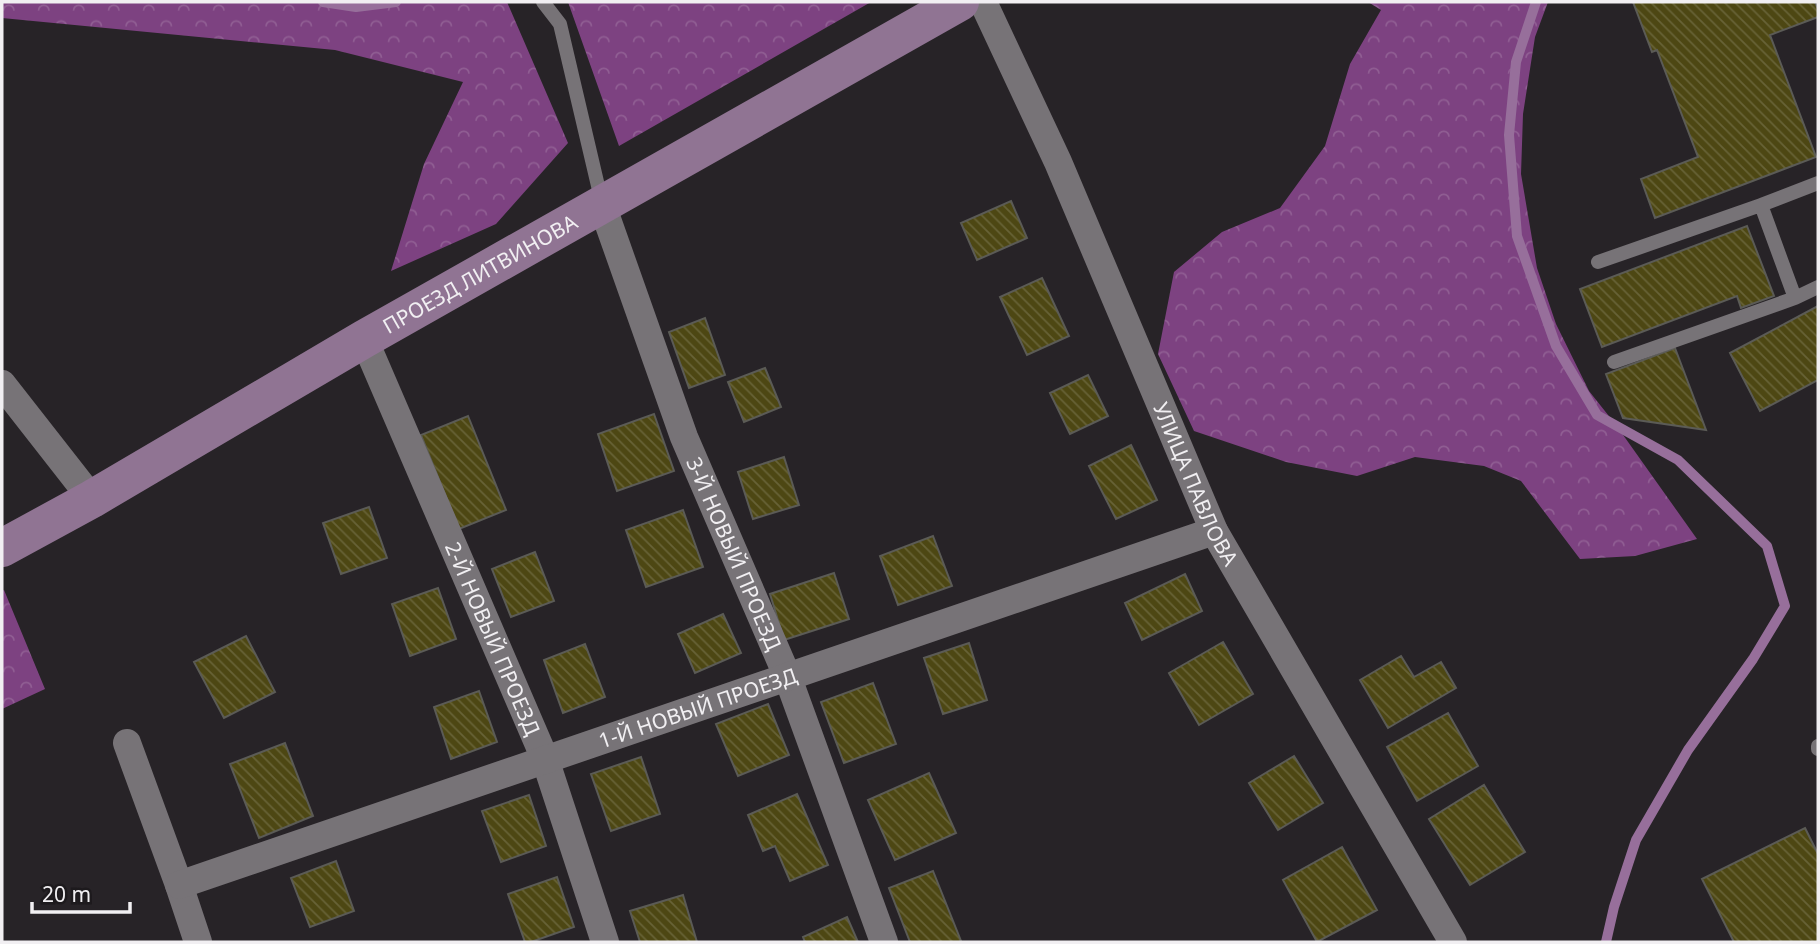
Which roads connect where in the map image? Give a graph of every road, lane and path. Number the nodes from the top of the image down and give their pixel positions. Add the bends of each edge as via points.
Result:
1 (543, 2) edge
2 (960, 2) edge
3 (984, 2) edge
4 (1818, 183) edge
5 (602, 205) junction
6 (1761, 205) junction
7 (1598, 262) dead end
8 (1818, 287) edge
9 (1795, 298) junction
10 (364, 339) junction
11 (1614, 362) dead end
12 (2, 384) edge
13 (92, 499) junction
14 (1214, 531) junction
15 (2, 548) edge
16 (788, 678) junction
17 (127, 743) dead end
18 (545, 759) junction
19 (179, 885) junction
20 (198, 942) edge
21 (605, 942) edge
22 (884, 942) edge
23 (1453, 942) edge

1 - 5 lane via 559,24
2 - 5 main road, ПРОЕЗД ЛИТВИНОВА
3 - 14 street, УЛИЦА ПАВЛОВА via 1058,162
4 - 6 lane
5 - 10 main road, ПРОЕЗД ЛИТВИНОВА
5 - 16 street, 3-Й НОВЫЙ ПРОЕЗД via 684,437
6 - 7 lane
6 - 9 lane
8 - 9 lane
9 - 11 lane
10 - 13 main road, ПРОЕЗД ЛИТВИНОВА
10 - 18 street, 2-Й НОВЫЙ ПРОЕЗД
12 - 13 street
13 - 15 main road, ПРОЕЗД ЛИТВИНОВА
14 - 16 street, 1-Й НОВЫЙ ПРОЕЗД
14 - 23 street, УЛИЦА ПАВЛОВА
16 - 18 street, 1-Й НОВЫЙ ПРОЕЗД
16 - 22 street, 3-Й НОВЫЙ ПРОЕЗД
17 - 19 street
18 - 19 street, 1-Й НОВЫЙ ПРОЕЗД
18 - 21 street, 2-Й НОВЫЙ ПРОЕЗД
19 - 20 street

